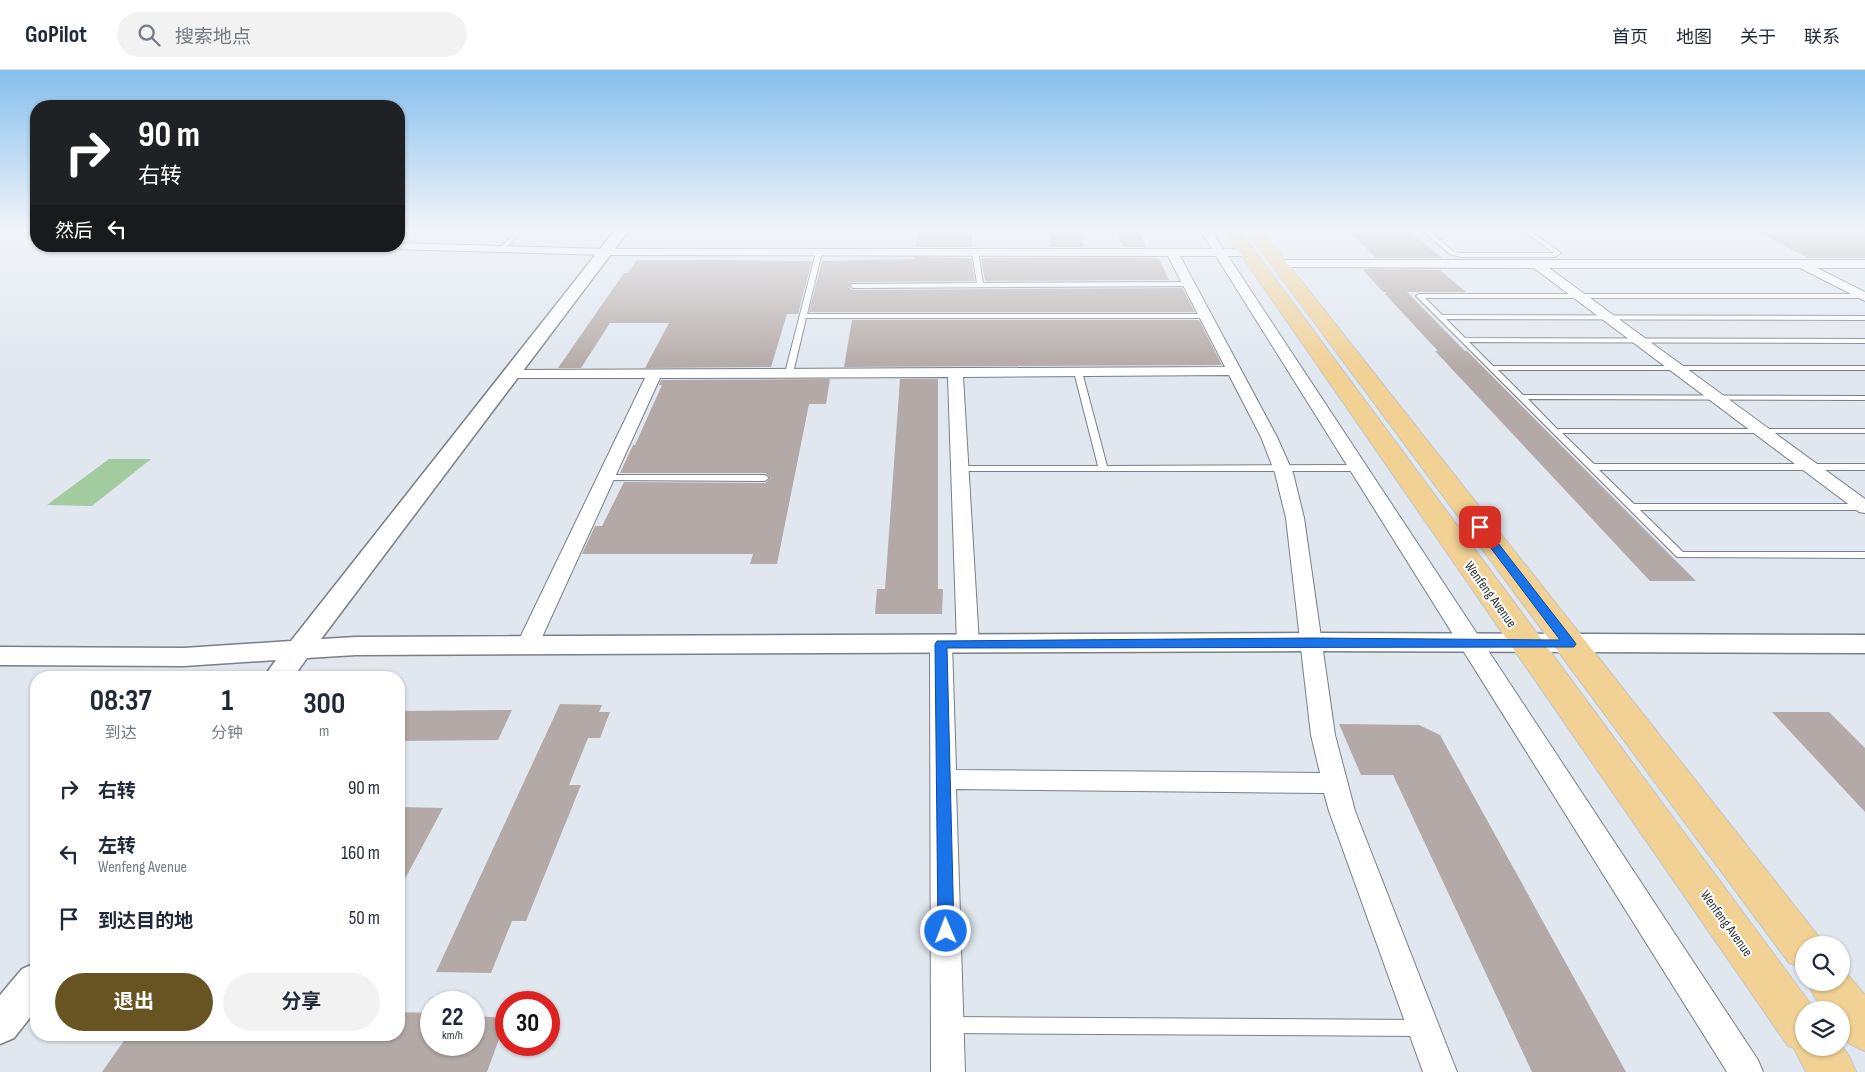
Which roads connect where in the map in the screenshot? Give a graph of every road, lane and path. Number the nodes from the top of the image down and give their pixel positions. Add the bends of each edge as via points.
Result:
1 (587, 277) edge
2 (813, 277) edge
3 (979, 277) edge
4 (1185, 277) edge
5 (1256, 277) edge
6 (1262, 277) edge
7 (1289, 277) edge
8 (1554, 277) edge
9 (1825, 277) edge
10 (1189, 284) junction
11 (980, 285) junction
12 (853, 286) dead end
13 (1580, 296) junction
14 (1864, 297) edge
15 (803, 316) junction
16 (1206, 316) junction
17 (1441, 317) junction
18 (1609, 318) junction
19 (1865, 318) edge
20 (1464, 340) junction
21 (1640, 340) junction
22 (1865, 340) edge
23 (1491, 368) junction
24 (1676, 368) junction
25 (1865, 368) edge
26 (1235, 371) junction
27 (955, 372) junction
28 (1078, 372) junction
29 (655, 373) junction
30 (789, 373) junction
31 (512, 374) junction
32 (1521, 397) junction
33 (1716, 397) junction
34 (1865, 398) edge
35 (1555, 431) junction
36 (1761, 431) junction
37 (1865, 431) edge
38 (1592, 467) junction
39 (1810, 467) junction
40 (1865, 467) edge
41 (1358, 468) junction
42 (960, 469) junction
43 (1103, 469) junction
44 (1282, 469) junction
45 (606, 478) junction
46 (765, 478) dead end
47 (1632, 507) junction
48 (1865, 508) edge
49 (1865, 555) edge
50 (1312, 642) junction
51 (941, 644) junction
52 (968, 644) junction
53 (1470, 644) junction
54 (1527, 644) junction
55 (1570, 644) junction
56 (1865, 644) edge
57 (527, 646) junction
58 (299, 650) junction
59 (0, 656) edge
60 (282, 671) edge
61 (944, 779) junction
62 (1335, 783) junction
63 (1795, 938) edge
64 (30, 988) edge
65 (1836, 991) edge
66 (1795, 1018) edge
67 (0, 1025) edge
68 (948, 1025) junction
69 (1424, 1028) junction
70 (1865, 1030) edge
71 (1822, 1056) edge
72 (948, 1072) edge
73 (1440, 1072) edge
74 (1746, 1072) edge
75 (1833, 1072) edge

1 - 31 street
2 - 15 lane
3 - 11 lane
4 - 10 street
5 - 41 street
6 - 54 main road, Wenfeng Avenue
7 - 55 main road
8 - 13 street
9 - 14 street
10 - 11 lane
10 - 16 street
11 - 12 lane
13 - 14 lane
13 - 17 lane via 1419,296
13 - 18 street
15 - 16 lane
15 - 30 lane
16 - 26 street
17 - 18 lane
17 - 20 lane
18 - 19 lane
18 - 21 street
20 - 21 lane
20 - 23 lane
21 - 22 lane
21 - 24 street
23 - 24 lane
23 - 32 lane
24 - 25 lane
24 - 33 street
26 - 28 street
26 - 44 street
27 - 28 street
27 - 30 street
27 - 42 street
28 - 43 lane
29 - 30 street
29 - 31 street
29 - 45 street
31 - 58 street
32 - 33 lane
32 - 35 lane
33 - 34 lane
33 - 36 street
35 - 36 lane
35 - 38 lane
36 - 37 lane
36 - 39 street
38 - 39 lane
38 - 47 lane
39 - 40 lane
39 - 48 street
41 - 44 lane
41 - 53 street
42 - 43 lane
42 - 52 street
43 - 44 lane
44 - 50 street via 1295,518
45 - 46 lane
45 - 57 street
47 - 48 lane
47 - 49 lane via 1680,555
50 - 52 street
50 - 53 street
50 - 62 street via 1323,735
51 - 52 street
51 - 57 street
51 - 61 street
53 - 54 street
53 - 74 street
54 - 55 street
54 - 66 main road, Wenfeng Avenue
55 - 56 street
55 - 63 main road
57 - 58 street via 356,646
58 - 59 street via 184,657
58 - 60 street
61 - 62 street
61 - 68 street
62 - 69 street via 1342,811
64 - 67 street
65 - 70 main road
68 - 69 lane
68 - 72 street
69 - 73 street
71 - 75 main road

